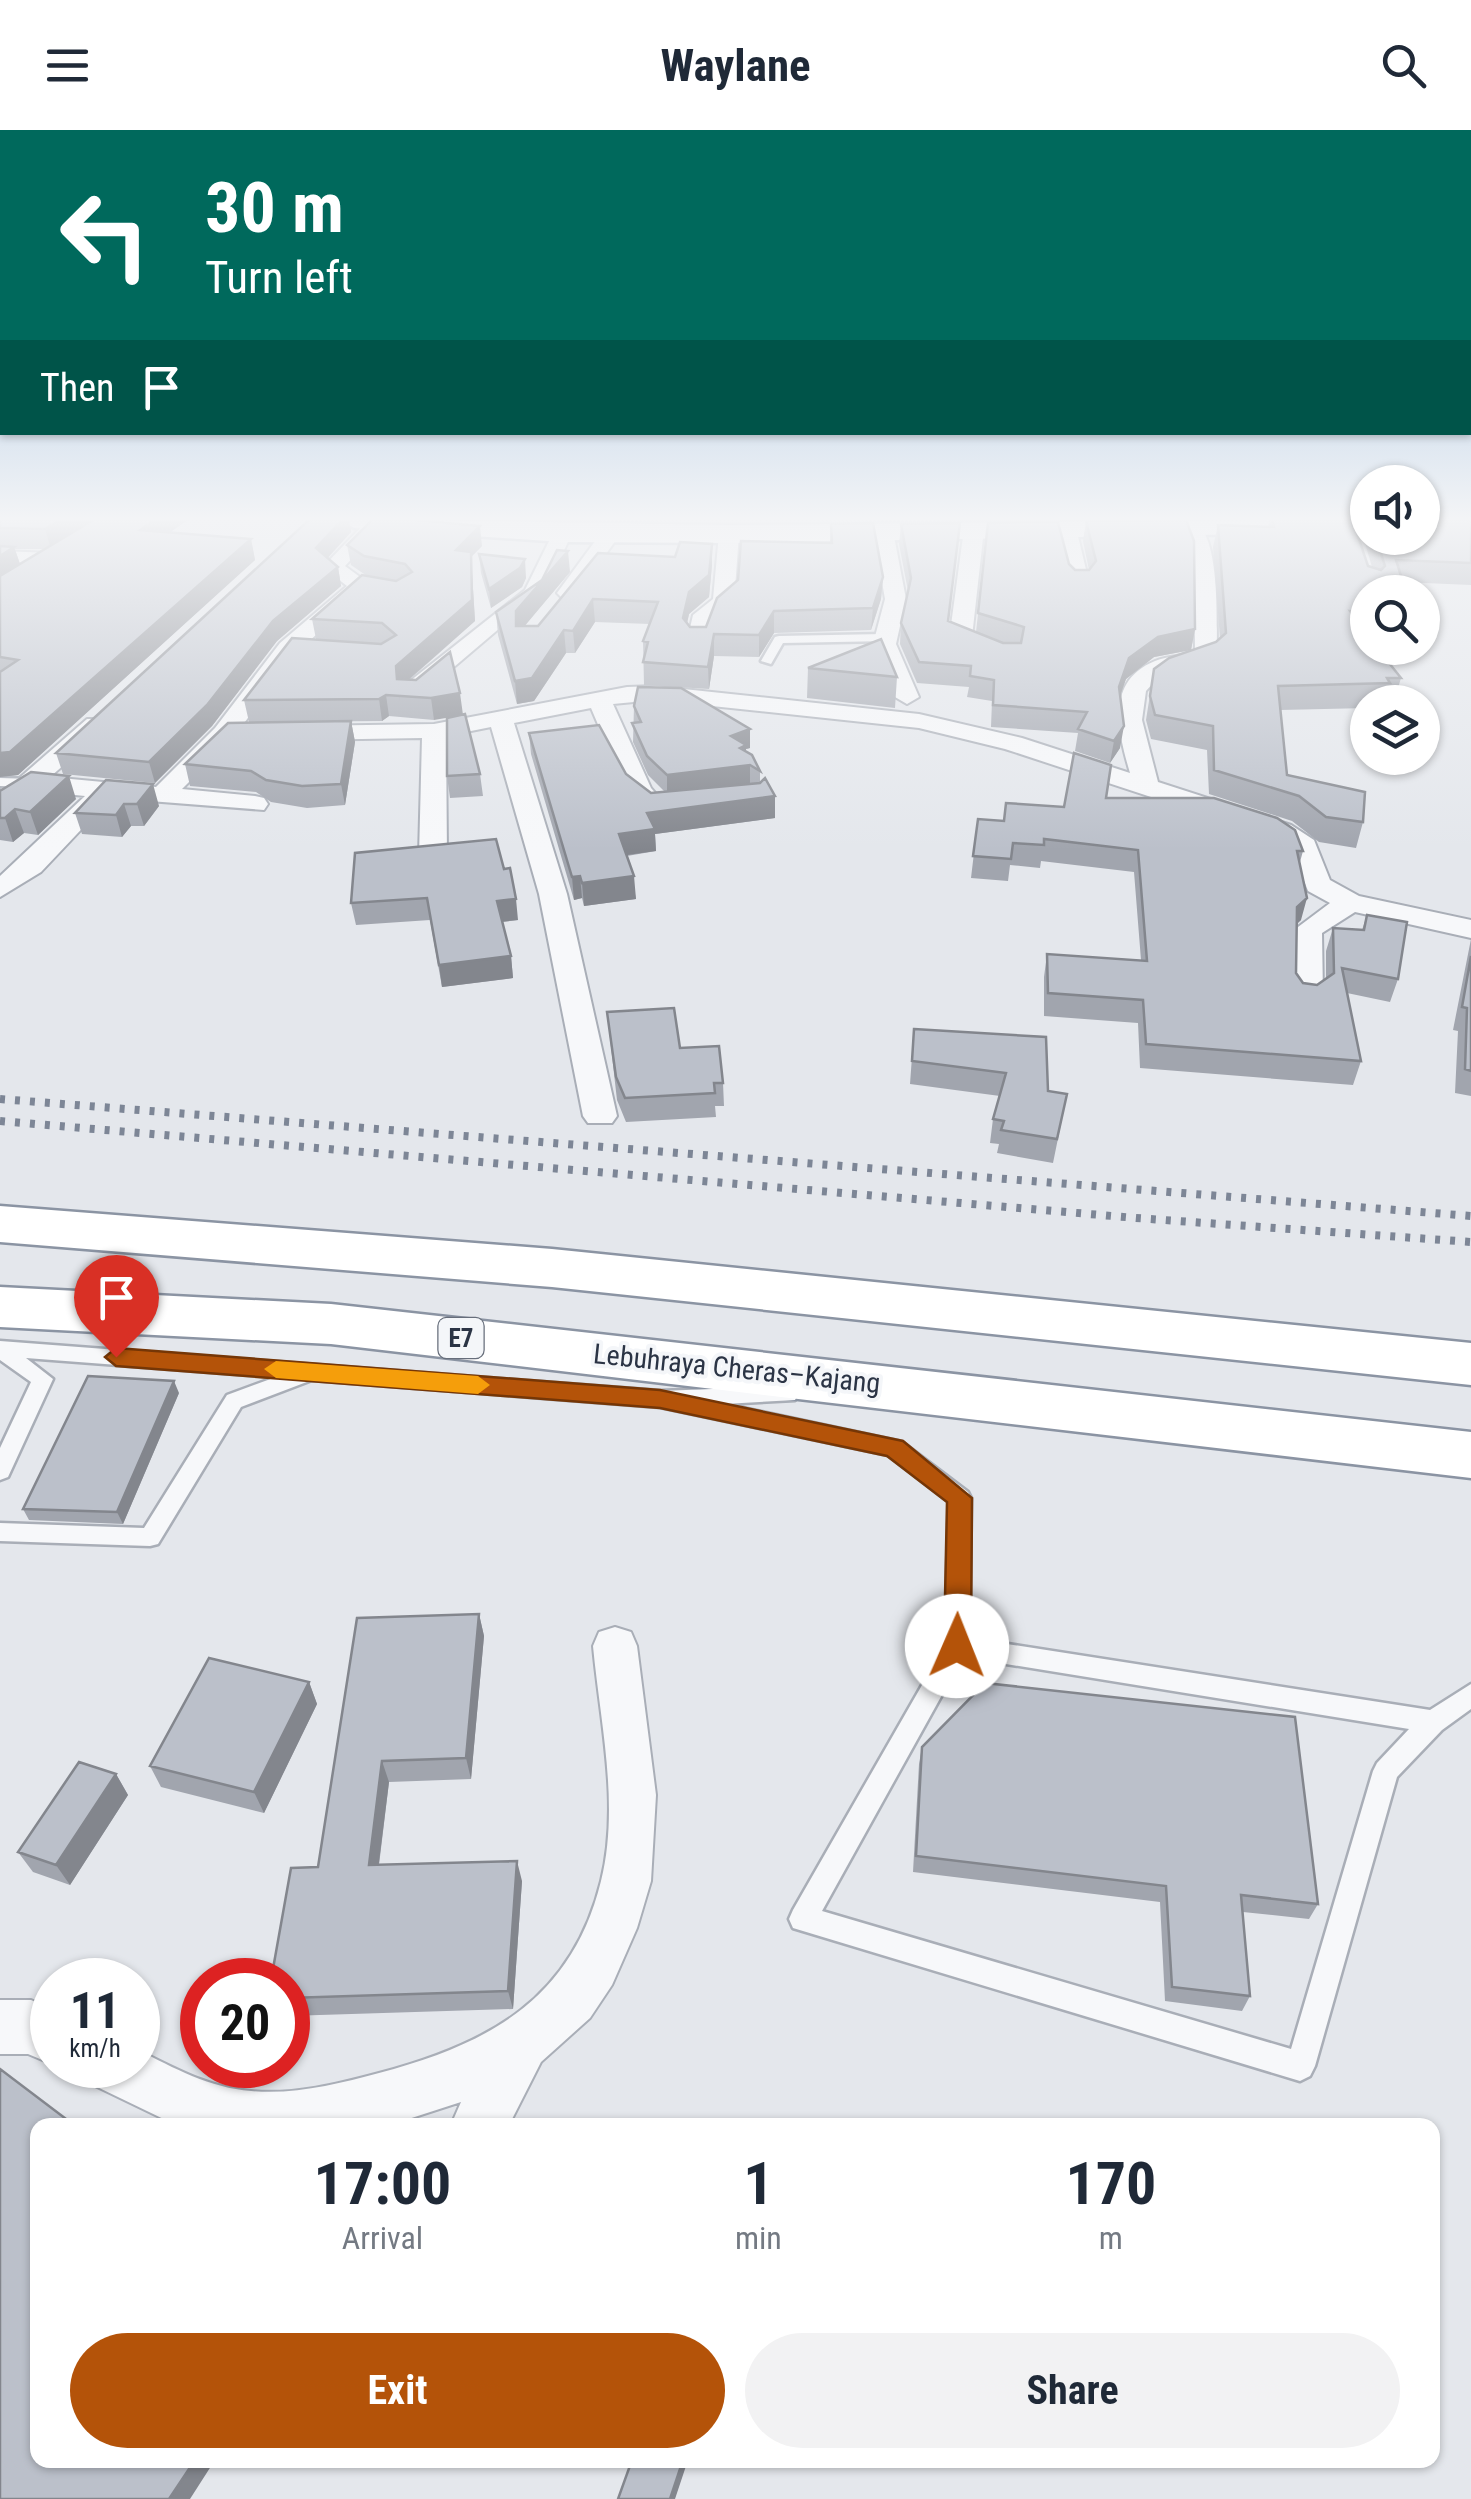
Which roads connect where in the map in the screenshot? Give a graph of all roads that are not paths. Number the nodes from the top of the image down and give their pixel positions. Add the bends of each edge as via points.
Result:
1 (309, 630) edge
2 (484, 630) edge
3 (701, 630) edge
4 (889, 630) edge
5 (961, 630) edge
6 (1205, 630) edge
7 (698, 641) edge
8 (288, 648) junction
9 (327, 650) edge
10 (880, 651) junction
11 (1010, 655) edge
12 (767, 662) dead end
13 (813, 683) edge
14 (410, 692) edge
15 (907, 697) dead end
16 (599, 700) junction
17 (118, 704) edge
18 (757, 705) junction
19 (501, 719) junction
20 (434, 731) junction
21 (224, 734) junction
22 (0, 782) edge
23 (33, 783) junction
24 (1146, 784) junction
25 (104, 790) junction
26 (162, 795) junction
27 (695, 803) edge
28 (255, 804) dead end
29 (0, 808) edge
30 (433, 856) edge
31 (0, 890) edge
32 (1350, 902) junction
33 (1471, 929) edge
34 (1308, 996) edge
35 (600, 1116) dead end
36 (0, 1224) edge
37 (0, 1307) edge
38 (0, 1349) edge
39 (1471, 1364) edge
40 (310, 1372) junction
41 (920, 1388) junction
42 (660, 1399) junction
43 (1471, 1455) edge
44 (0, 1471) edge
45 (0, 1532) edge
46 (615, 1646) dead end
47 (957, 1646) junction
48 (1471, 1694) edge
49 (1432, 1722) junction
50 (0, 2027) edge
51 (30, 2027) edge
52 (519, 2050) junction
53 (158, 2088) edge
54 (244, 2118) edge
55 (318, 2118) edge
56 (483, 2118) edge

1 - 8 street
2 - 14 street
3 - 7 street
4 - 10 street
5 - 11 street via 960,640
6 - 24 street via 1206,656 1160,668 1134,690 1126,714
8 - 9 street
8 - 21 street
10 - 12 lane via 779,640
10 - 15 street via 897,667
13 - 18 street
16 - 18 street via 655,693
16 - 19 street
16 - 27 street via 646,800
17 - 23 street
18 - 24 street via 948,726
19 - 20 street
19 - 35 street via 553,894
20 - 21 street
20 - 30 street
21 - 26 street
22 - 23 lane
23 - 25 street
23 - 29 street
24 - 32 street via 1282,832 1304,846 1318,885
25 - 26 street
25 - 31 street
26 - 28 street
32 - 33 street
32 - 34 street via 1308,930
36 - 39 main road via 367,1249
37 - 41 main road, Lebuhraya Cheras–Kajang / E7 via 331,1324
38 - 40 lane
38 - 44 lane via 43,1380
40 - 42 lane
40 - 45 lane via 234,1401 150,1537
41 - 42 lane
41 - 43 main road, Lebuhraya Cheras–Kajang / E7
42 - 47 lane via 894,1448 960,1498
46 - 52 street via 632,1819 627,1877 608,1940 574,2000
47 - 49 lane
47 - 49 lane via 803,1919 1300,2066 1386,1771
48 - 49 lane
50 - 51 street
52 - 55 street via 461,2079
52 - 56 street
53 - 54 street

